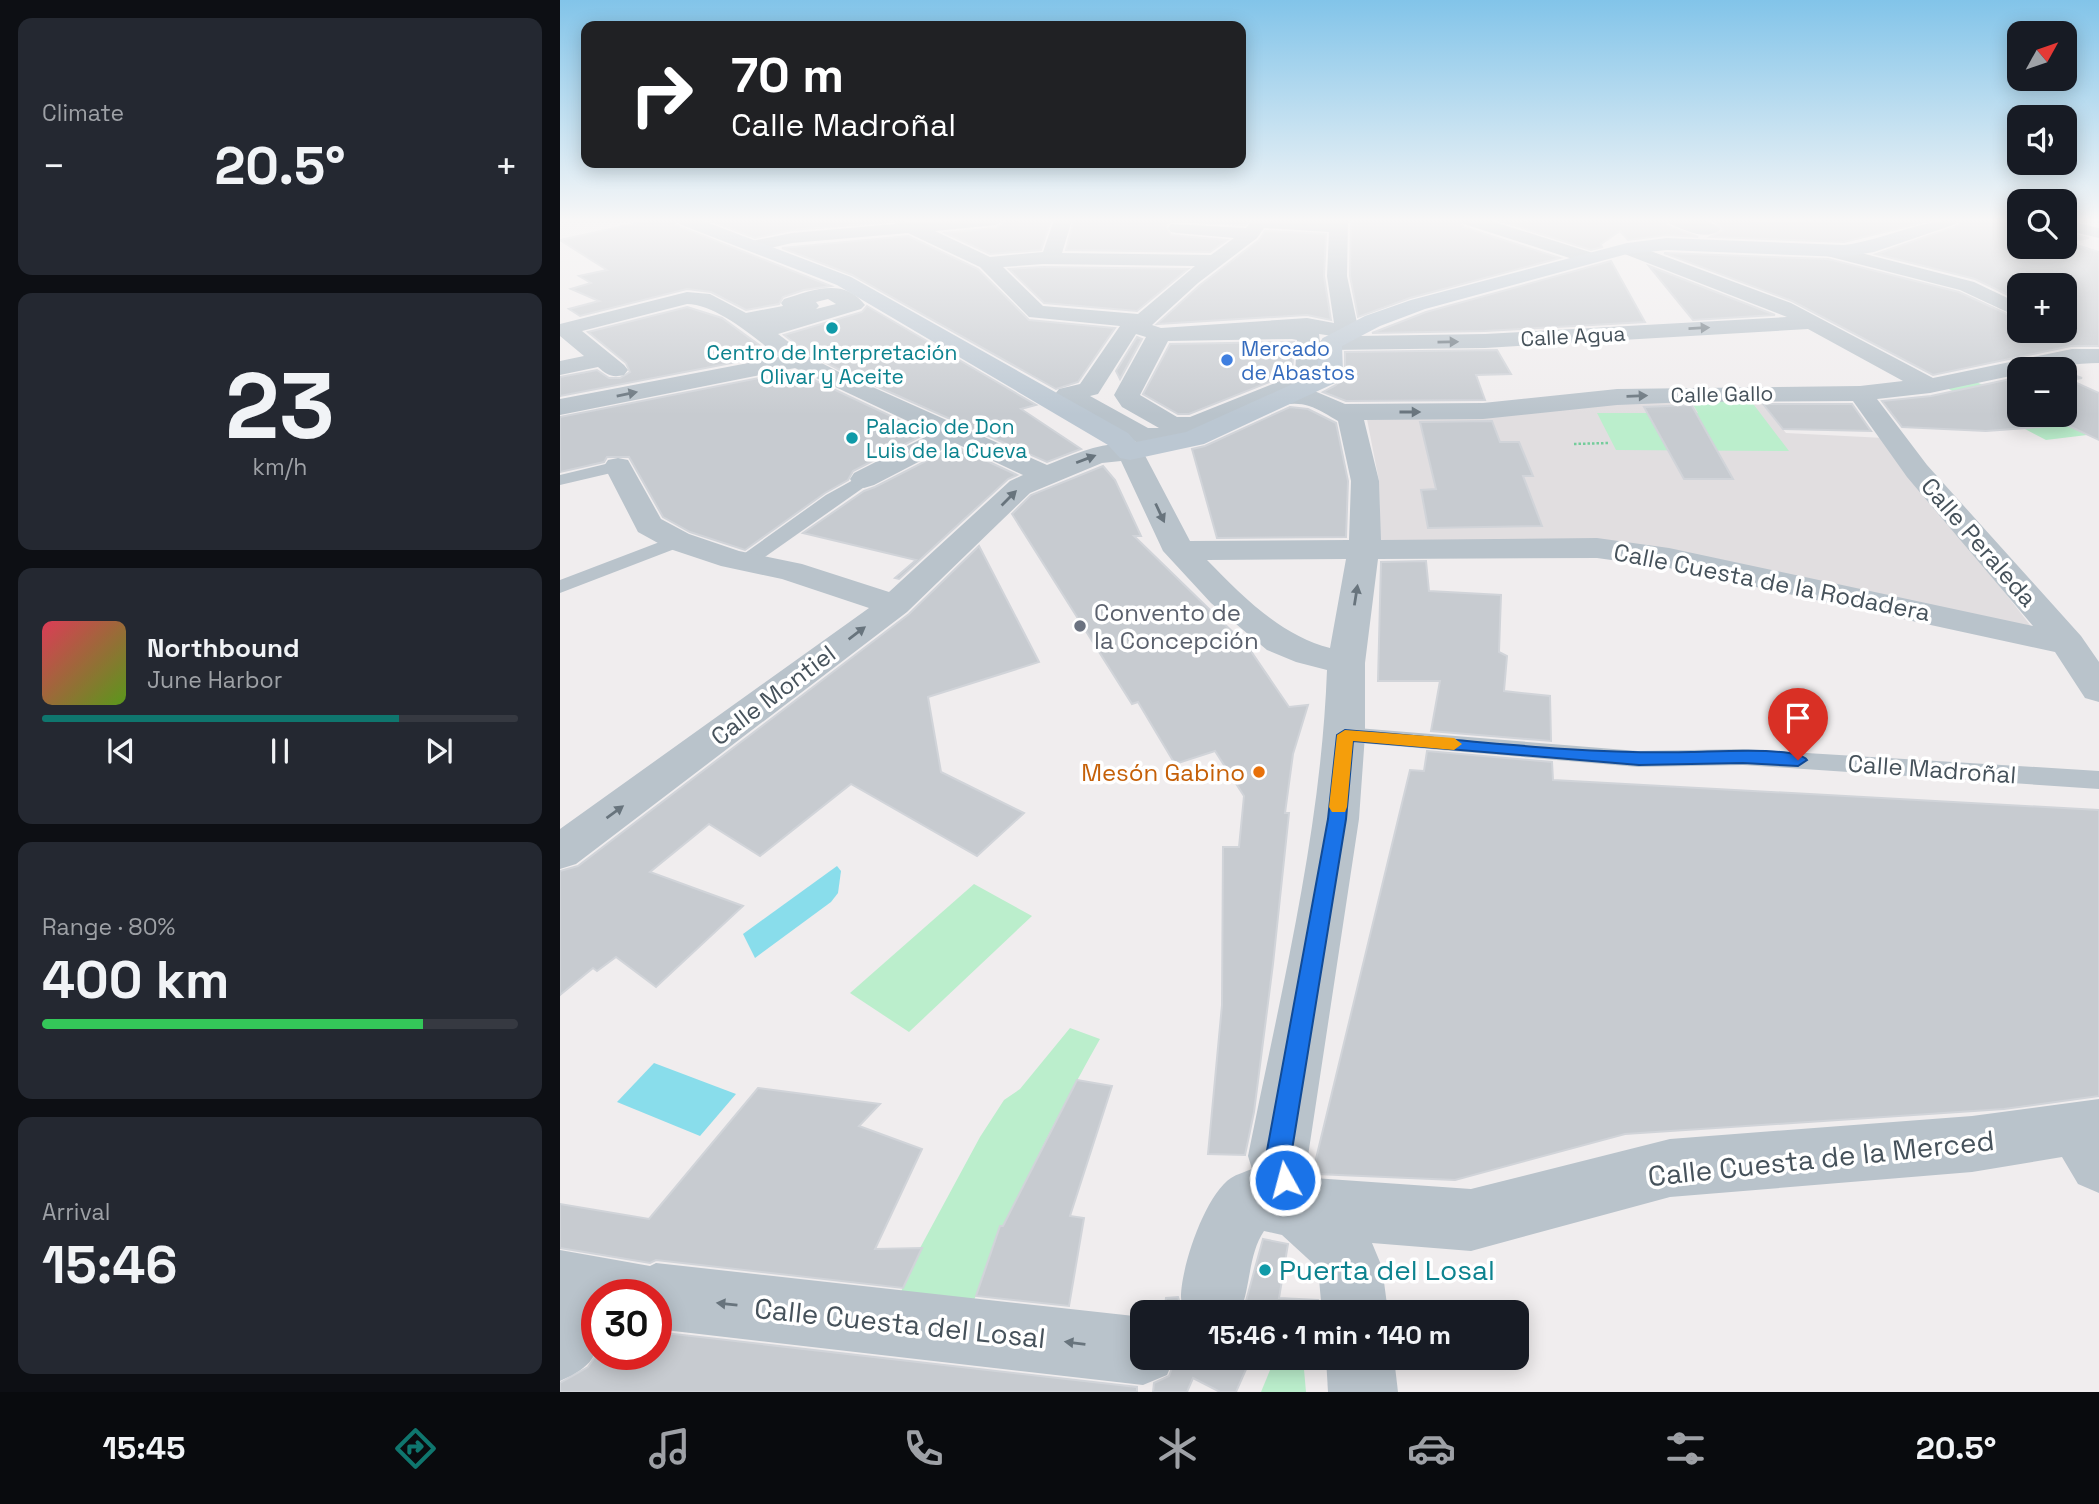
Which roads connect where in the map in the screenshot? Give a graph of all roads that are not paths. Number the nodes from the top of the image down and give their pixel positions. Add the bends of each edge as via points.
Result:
1 (851, 285) edge
2 (1008, 285) edge
3 (1185, 285) edge
4 (1338, 285) edge
5 (1494, 285) edge
6 (1728, 285) edge
7 (1963, 285) edge
8 (849, 300) dead end
9 (2007, 306) edge
10 (560, 310) edge
11 (1815, 322) junction
12 (579, 324) junction
13 (1307, 325) junction
14 (764, 326) junction
15 (1144, 326) junction
16 (1339, 338) junction
17 (2076, 343) edge
18 (2099, 356) edge
19 (797, 360) junction
20 (560, 368) edge
21 (1326, 378) junction
22 (1930, 386) junction
23 (1860, 393) junction
24 (1288, 398) junction
25 (560, 407) edge
26 (1079, 408) junction
27 (1342, 412) junction
28 (955, 432) junction
29 (1130, 452) junction
30 (618, 466) joint
31 (1044, 475) junction
32 (560, 480) edge
33 (864, 480) joint
34 (678, 541) junction
35 (1364, 548) junction
36 (1179, 551) junction
37 (744, 562) junction
38 (560, 587) edge
39 (894, 605) junction
40 (2068, 644) junction
41 (1346, 663) junction
42 (2099, 691) edge
43 (1345, 735) junction
44 (2099, 780) edge
45 (560, 852) edge
46 (2092, 1139) edge
47 (1297, 1207) junction
48 (1213, 1299) dead end
49 (672, 1300) edge
50 (1354, 1300) edge
51 (581, 1324) edge
52 (560, 1347) edge
53 (1130, 1350) edge
54 (1361, 1370) edge
55 (1363, 1392) edge

1 - 26 street
2 - 15 street via 1037,313
3 - 15 street
4 - 16 street via 1342,314
5 - 16 street
6 - 11 street
7 - 9 street
8 - 14 street
10 - 12 street
16 -> 11 street, Calle Agua via 1485,341
11 - 22 street
12 - 14 street via 574,330 703,298
12 - 20 street via 565,329 610,364
13 - 15 street
13 - 15 street via 1169,332 1295,332 1308,337 1307,379 1193,425 1172,425 1130,402 1127,395 1162,335
13 - 16 street, Calle Agua
13 - 26 street via 1314,380 1186,434 1141,435
14 - 19 street
15 - 26 street via 1112,392
16 - 21 street
17 - 18 street
18 - 22 street, Calle Gallo via 2072,356
25 -> 19 street
19 - 28 street
21 - 24 street
21 - 27 street
22 - 23 street, Calle Gallo
27 -> 23 street, Calle Gallo via 1483,411 1690,394
23 - 40 street, Calle Peraleda via 1917,471
24 - 27 street via 1312,397
24 - 29 street via 1194,438
26 - 29 street
27 - 35 street via 1350,416 1365,481
28 - 31 street
28 - 33 street
31 -> 29 street, Calle Montiel via 1097,455
29 -> 36 street
30 - 32 lane
30 - 34 street via 649,525
39 -> 31 street, Calle Montiel via 1020,487
33 - 37 lane
34 - 37 street
34 - 38 lane
35 - 36 street, Calle Cuesta de la Rodadera
35 - 40 street, Calle Cuesta de la Rodadera via 1620,550
41 -> 35 street
36 - 41 street via 1223,596 1280,642
37 - 39 street via 790,571
45 -> 39 street, Calle Montiel
40 - 42 street, Calle Peraleda
41 - 43 street
43 - 44 lane, Calle Madroñal via 1639,760 1743,757
43 - 47 street via 1337,819 1278,1156 1289,1196
46 - 47 street, Calle Cuesta de la Merced via 1670,1168 1471,1220
47 - 48 street via 1253,1199 1238,1211 1225,1238
47 - 50 street via 1340,1246 1350,1267
53 -> 49 street, Calle Cuesta del Losal
51 - 52 street
54 - 55 street

